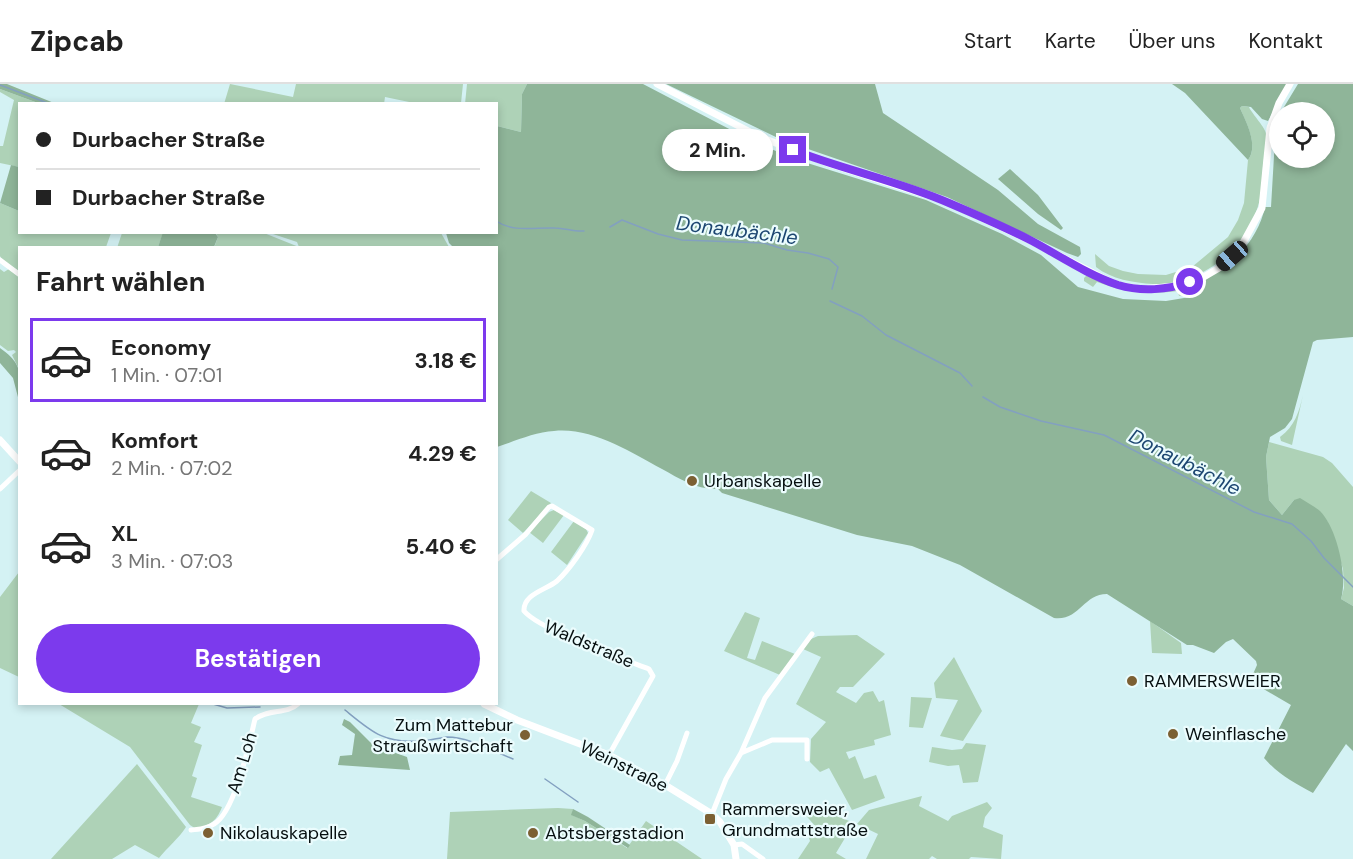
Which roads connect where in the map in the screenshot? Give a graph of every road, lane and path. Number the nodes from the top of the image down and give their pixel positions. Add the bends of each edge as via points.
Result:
1 (657, 84) edge
2 (1290, 84) edge
3 (0, 261) edge
4 (18, 274) edge
5 (0, 440) edge
6 (18, 460) edge
7 (18, 472) edge
8 (0, 489) edge
9 (498, 558) edge
10 (812, 634) dead end
11 (296, 705) edge
12 (486, 705) edge
13 (687, 734) dead end
14 (741, 753) junction
15 (609, 755) junction
16 (807, 759) dead end
17 (665, 785) junction
18 (712, 814) junction
19 (191, 830) dead end
20 (734, 845) junction
21 (736, 859) edge
22 (763, 859) edge

1 - 2 street via 768,140 948,202 1118,285 1157,288 1202,278 1219,268 1243,243 1262,208 1270,128
3 - 4 street
5 - 6 street
7 - 8 street
9 - 15 street, Waldstraße via 552,506 592,530 558,579 528,599 524,611 530,618 649,669 653,676
10 - 14 street via 765,698
11 - 19 street, Am Loh via 263,713 255,719 238,788 230,802 217,823
12 - 15 street, Weinstraße
13 - 17 street
14 - 16 street via 772,740 807,740
14 - 18 street
15 - 17 street, Weinstraße
17 - 18 street, Weinstraße
18 - 20 street, Weinstraße
20 - 21 street, Weinstraße
20 - 22 street via 742,844

